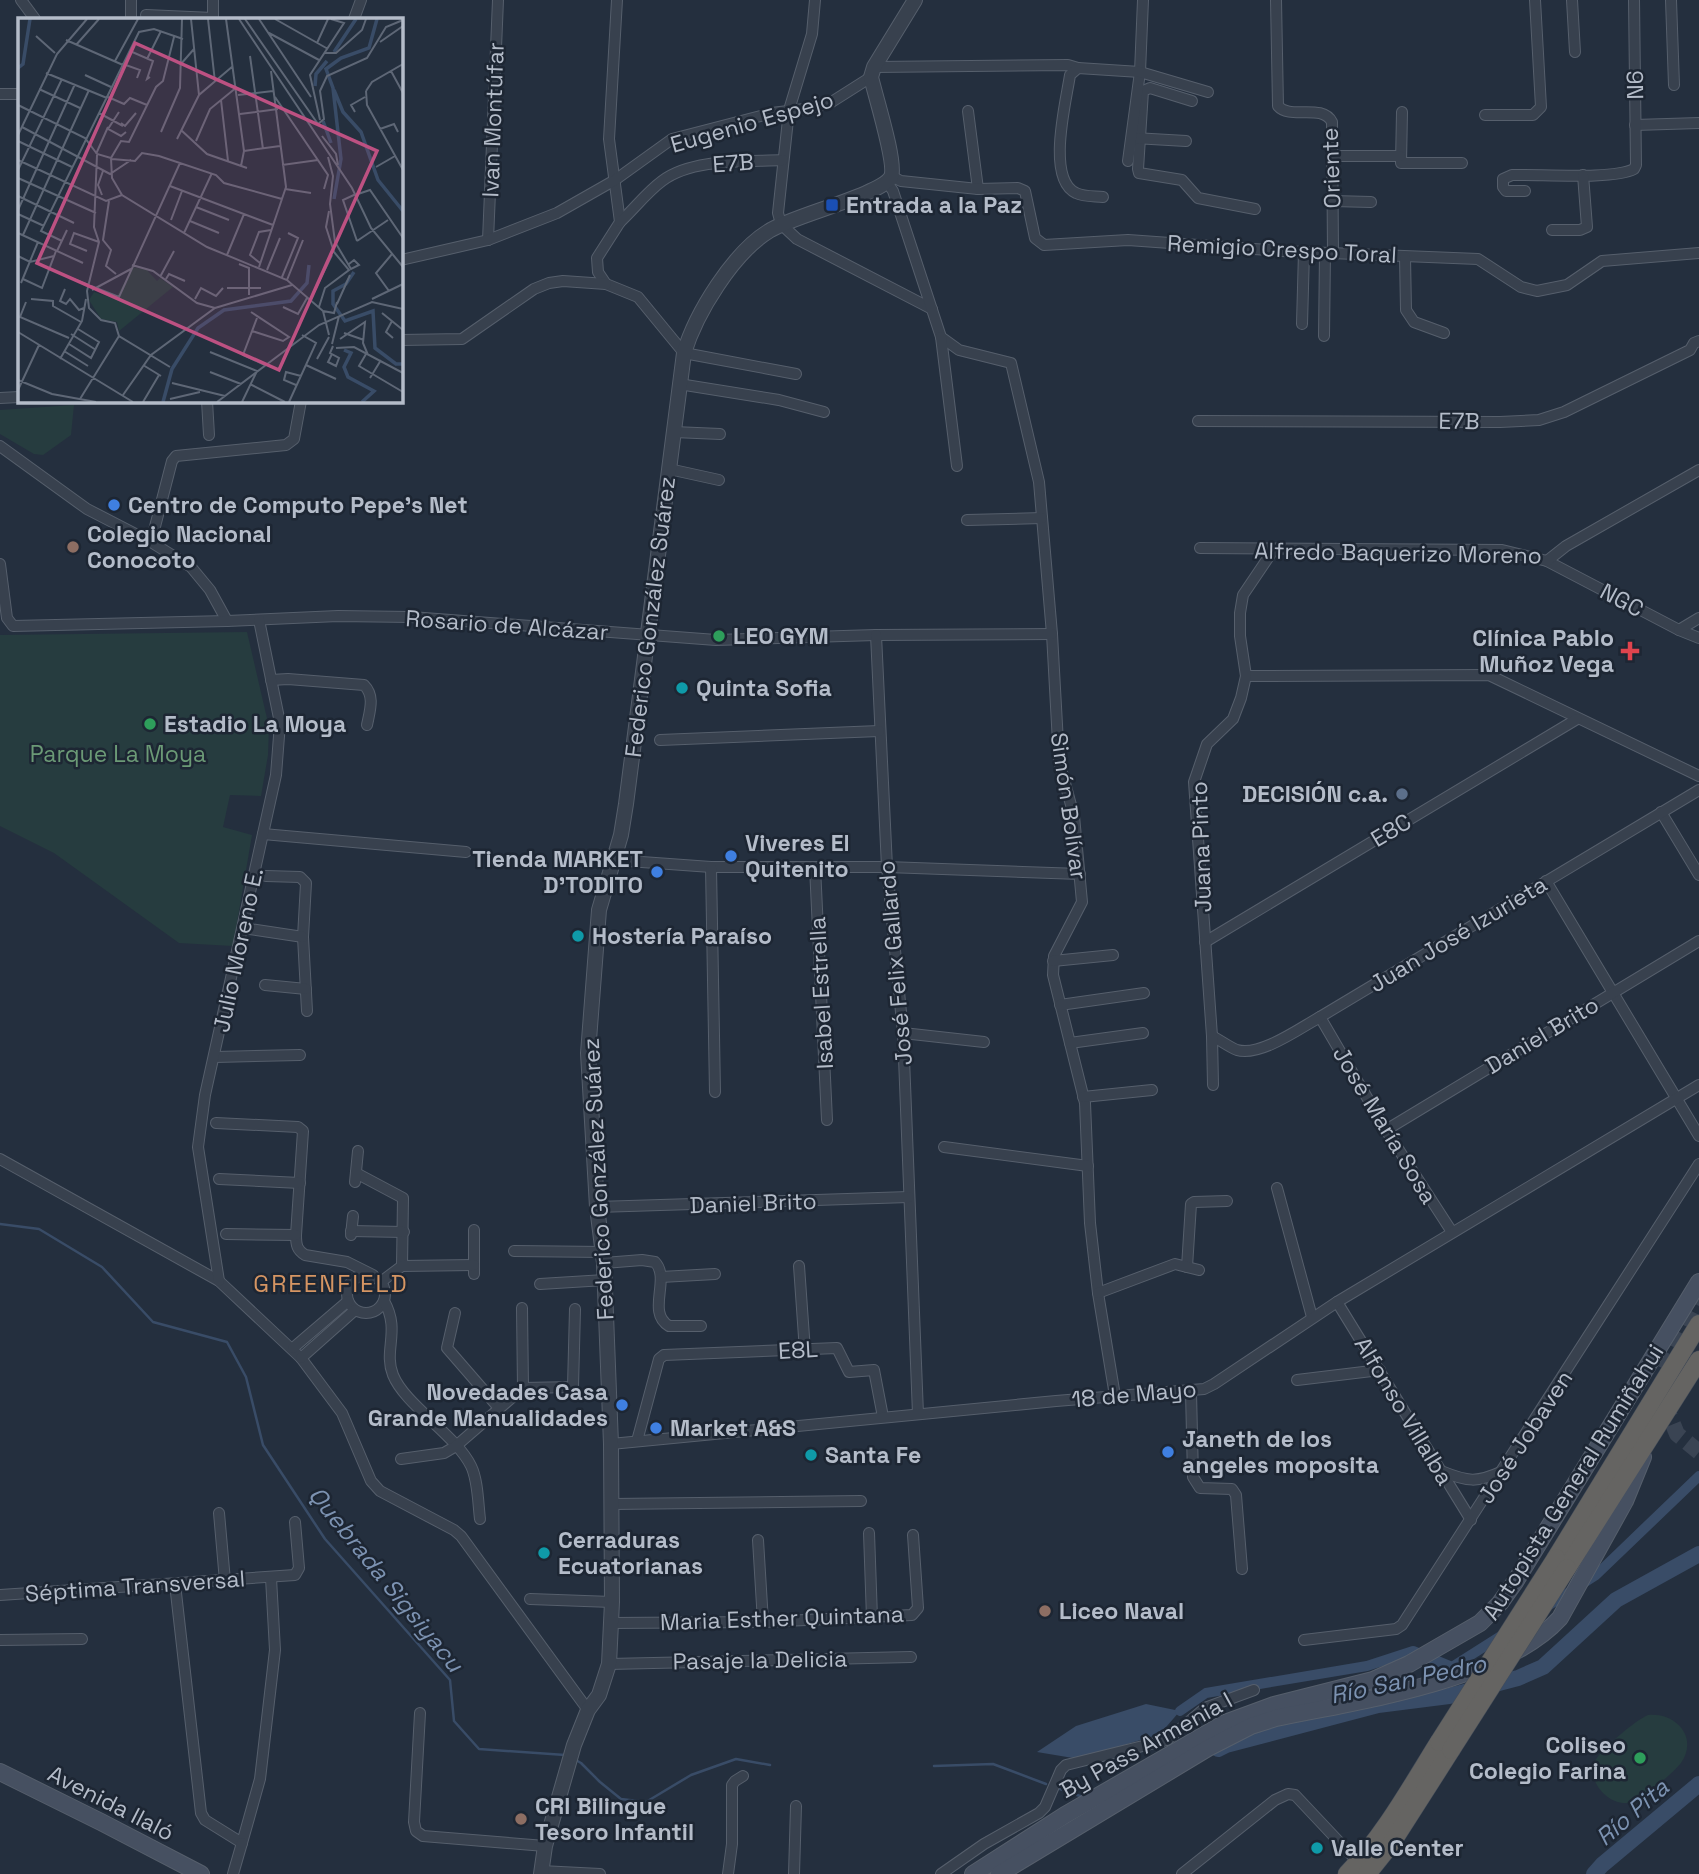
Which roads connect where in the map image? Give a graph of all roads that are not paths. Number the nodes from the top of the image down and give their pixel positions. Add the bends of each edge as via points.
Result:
1 (21, 0) edge
2 (131, 0) edge
3 (213, 0) edge
4 (361, 0) edge
5 (498, 0) edge
6 (617, 0) edge
7 (815, 0) edge
8 (915, 0) edge
9 (1143, 0) edge
10 (1276, 0) edge
11 (1535, 0) edge
12 (1573, 0) edge
13 (1634, 0) edge
14 (1671, 0) edge
15 (146, 15) dead end
16 (34, 18) edge
17 (131, 18) edge
18 (196, 18) edge
19 (213, 18) edge
20 (354, 18) edge
21 (1575, 52) dead end
22 (1074, 71) junction
23 (873, 72) junction
24 (1140, 72) junction
25 (1674, 85) dead end
26 (1208, 92) dead end
27 (18, 93) edge
28 (0, 94) edge
29 (1192, 101) dead end
30 (789, 110) junction
31 (968, 111) dead end
32 (1402, 112) dead end
33 (1485, 115) dead end
34 (1699, 122) edge
35 (1635, 125) junction
36 (1135, 138) junction
37 (1186, 141) dead end
38 (1332, 156) junction
39 (1400, 156) junction
40 (783, 160) junction
41 (1128, 161) dead end
42 (1462, 163) dead end
43 (1583, 175) junction
44 (889, 179) junction
45 (615, 180) junction
46 (978, 189) junction
47 (1525, 191) dead end
48 (1103, 197) dead end
49 (1333, 201) junction
50 (1371, 202) dead end
51 (1255, 209) dead end
52 (620, 222) junction
53 (781, 224) junction
54 (1552, 230) dead end
55 (488, 240) junction
56 (1304, 252) junction
57 (1329, 253) junction
58 (1699, 253) edge
59 (1405, 257) junction
60 (402, 260) edge
61 (606, 284) junction
62 (932, 309) junction
63 (1302, 324) dead end
64 (1444, 333) dead end
65 (1324, 336) dead end
66 (941, 337) junction
67 (402, 340) edge
68 (1699, 341) edge
69 (1689, 350) junction
70 (684, 352) junction
71 (1699, 360) edge
72 (796, 374) dead end
73 (679, 384) junction
74 (18, 397) edge
75 (0, 398) edge
76 (208, 402) edge
77 (301, 402) edge
78 (824, 412) dead end
79 (1198, 421) dead end
80 (674, 432) junction
81 (720, 434) dead end
82 (209, 435) dead end
83 (0, 446) edge
84 (957, 466) dead end
85 (669, 469) junction
86 (1699, 471) edge
87 (719, 480) dead end
88 (1042, 518) junction
89 (967, 520) dead end
90 (151, 542) junction
91 (1200, 548) dead end
92 (1274, 549) junction
93 (1547, 561) junction
94 (0, 565) edge
95 (1699, 618) edge
96 (259, 620) junction
97 (227, 621) junction
98 (1679, 630) junction
99 (648, 634) junction
100 (1052, 634) junction
101 (876, 635) junction
102 (1699, 638) edge
103 (1246, 676) junction
104 (271, 680) junction
105 (1577, 719) junction
106 (367, 724) dead end
107 (879, 731) junction
108 (660, 740) dead end
109 (1699, 776) edge
110 (1699, 790) edge
111 (1661, 812) junction
112 (263, 834) junction
113 (466, 852) dead end
114 (614, 860) junction
115 (711, 867) junction
116 (815, 867) junction
117 (887, 867) junction
118 (1080, 874) junction
119 (1699, 875) edge
120 (266, 876) dead end
121 (1546, 881) junction
122 (243, 928) junction
123 (303, 937) junction
124 (1699, 941) edge
125 (1205, 942) junction
126 (1113, 955) dead end
127 (1054, 961) junction
128 (265, 985) dead end
129 (306, 989) junction
130 (1144, 993) dead end
131 (1613, 993) junction
132 (1060, 1005) junction
133 (307, 1011) dead end
134 (1320, 1017) junction
135 (902, 1033) junction
136 (1143, 1033) dead end
137 (1212, 1036) junction
138 (984, 1042) dead end
139 (1070, 1043) junction
140 (300, 1055) dead end
141 (215, 1057) junction
142 (1213, 1085) dead end
143 (1699, 1085) edge
144 (1152, 1090) dead end
145 (715, 1092) dead end
146 (1083, 1097) junction
147 (1676, 1098) junction
148 (827, 1120) dead end
149 (216, 1123) dead end
150 (1386, 1130) junction
151 (1699, 1136) edge
152 (944, 1147) dead end
153 (358, 1151) dead end
154 (0, 1159) edge
155 (1699, 1164) edge
156 (1088, 1166) junction
157 (219, 1179) dead end
158 (300, 1183) junction
159 (1277, 1188) dead end
160 (909, 1197) junction
161 (1227, 1201) dead end
162 (597, 1207) junction
163 (353, 1216) dead end
164 (474, 1230) dead end
165 (404, 1232) junction
166 (1452, 1232) junction
167 (226, 1234) dead end
168 (296, 1235) junction
169 (514, 1251) dead end
170 (604, 1257) junction
171 (355, 1264) junction
172 (402, 1266) junction
173 (799, 1266) dead end
174 (1187, 1267) junction
175 (1199, 1270) dead end
176 (715, 1275) dead end
177 (662, 1276) junction
178 (358, 1278) junction
179 (377, 1278) junction
180 (605, 1280) junction
181 (219, 1282) junction
182 (1699, 1282) edge
183 (540, 1284) dead end
184 (1098, 1293) junction
185 (384, 1301) junction
186 (1337, 1302) junction
187 (351, 1306) junction
188 (522, 1308) dead end
189 (575, 1309) dead end
190 (455, 1314) dead end
191 (1312, 1317) junction
192 (1699, 1324) edge
193 (701, 1326) dead end
194 (293, 1348) junction
195 (805, 1351) junction
196 (301, 1358) junction
197 (1699, 1360) edge
198 (1380, 1370) junction
199 (1297, 1380) dead end
200 (523, 1388) junction
201 (1191, 1392) junction
202 (1115, 1396) junction
203 (499, 1408) junction
204 (918, 1414) junction
205 (883, 1417) junction
206 (1650, 1437) junction
207 (637, 1441) junction
208 (611, 1444) junction
209 (456, 1446) junction
210 (401, 1459) dead end
211 (1441, 1471) junction
212 (1503, 1471) junction
213 (861, 1501) dead end
214 (612, 1504) junction
215 (219, 1513) dead end
216 (480, 1519) dead end
217 (1471, 1520) junction
218 (295, 1522) dead end
219 (869, 1533) dead end
220 (913, 1535) dead end
221 (758, 1540) dead end
222 (1562, 1563) junction
223 (1242, 1569) dead end
224 (271, 1578) junction
225 (225, 1581) junction
226 (175, 1584) junction
227 (0, 1594) edge
228 (530, 1599) dead end
229 (612, 1602) junction
230 (872, 1618) junction
231 (762, 1622) junction
232 (611, 1623) junction
233 (82, 1639) dead end
234 (0, 1640) edge
235 (1304, 1640) dead end
236 (911, 1657) dead end
237 (609, 1664) junction
238 (1254, 1690) dead end
239 (588, 1710) junction
240 (420, 1713) dead end
241 (0, 1772) edge
242 (743, 1776) dead end
243 (796, 1806) dead end
244 (242, 1843) junction
245 (545, 1846) junction
246 (1362, 1871) edge
247 (541, 1872) edge
248 (201, 1874) edge
249 (233, 1874) edge
250 (600, 1874) edge
251 (728, 1874) edge
252 (794, 1874) edge
253 (941, 1874) edge
254 (973, 1874) edge
255 (999, 1874) edge
256 (1182, 1874) edge

1 - 16 street
2 - 17 street
3 - 19 street
4 - 20 street
5 - 55 street, Ivan Montúfar
6 - 45 street via 609,139
7 - 30 street via 813,34
8 - 23 street
9 - 24 street
10 - 38 street, Oriente via 1278,106 1282,111 1328,116
11 - 33 street via 1541,107 1533,115
12 - 21 street
13 - 35 street, N6
14 - 25 street
15 - 18 street
22 - 23 street via 1068,65
22 - 24 street
22 - 48 street via 1058,162 1062,179 1072,191
23 - 30 street, Eugenio Espejo via 830,103
23 - 44 street via 889,150
24 - 26 street
24 - 36 street
27 - 28 street
29 - 36 street via 1145,88
30 - 40 street
30 - 45 street, Eugenio Espejo via 673,139
31 - 46 street
32 - 39 street
34 - 35 street
35 - 43 street, N6 via 1634,169
36 - 37 street
36 - 41 street
36 - 51 street via 1139,173 1182,180 1198,198
38 - 39 street
38 - 49 street, Oriente
39 - 42 street via 1402,163
40 - 52 street, E7B via 676,172
40 - 53 street
43 - 47 street via 1512,175 1503,180 1506,191
43 - 54 street via 1587,227
44 - 46 street, Remigio Crespo Toral
44 - 53 street via 870,191
44 - 62 street
45 - 52 street
45 - 55 street, Eugenio Espejo via 557,213
46 - 56 street, Remigio Crespo Toral via 1025,191 1035,238 1044,245 1128,240
49 - 50 street
49 - 57 street, Oriente
52 - 61 street, E7B via 597,258 598,272
53 - 62 street via 797,239
53 - 70 street via 759,238 728,269
55 - 60 street, Eugenio Espejo
56 - 57 street, Remigio Crespo Toral
56 - 63 street
57 - 59 street, Remigio Crespo Toral
57 - 65 street, Oriente
58 - 59 street, Remigio Crespo Toral via 1602,261 1567,285 1537,292 1478,259
59 - 64 street via 1406,310 1413,322
61 - 67 street via 549,283 462,339
61 - 70 street via 638,297
62 - 66 street
66 - 84 street
66 - 88 street, Simón Bolívar via 959,351 1011,363 1034,456
68 - 69 street, E7B
69 - 71 street
69 - 79 street, E7B via 1580,405 1539,420
70 - 72 street
70 - 73 street, Federico González Suárez
73 - 78 street
73 - 80 street, Federico González Suárez
74 - 75 street
76 - 82 street
77 - 90 street via 294,439 286,445 177,456
80 - 81 street
80 - 85 street, Federico González Suárez
83 - 90 street via 87,509
85 - 87 street
85 - 99 street, Federico González Suárez
86 - 93 street, Alfredo Baquerizo Moreno
88 - 89 street
88 - 100 street, Simón Bolívar
90 - 97 street via 191,567
91 - 92 street, Alfredo Baquerizo Moreno
92 - 93 street, Alfredo Baquerizo Moreno via 1502,550
92 - 103 street, Juana Pinto via 1243,595 1240,636
93 - 98 street, NGC
94 - 97 street, Rosario de Alcázar via 7,618 13,626
95 - 98 street
96 - 97 street, Rosario de Alcázar
96 - 99 street, Rosario de Alcázar via 411,617
96 - 104 street, Julio Moreno E.
98 - 102 street, NGC
99 - 101 street, Rosario de Alcázar via 716,640
99 - 114 street, Federico González Suárez via 626,804
100 - 101 street, Rosario de Alcázar
100 - 118 street, Simón Bolívar via 1059,761 1074,816
101 - 107 street, José Felix Gallardo
103 - 105 street via 1489,675
103 - 125 street, Juana Pinto via 1233,719 1207,744 1194,782
104 - 106 street via 364,685 371,698
104 - 112 street, Julio Moreno E. via 280,723 276,775
105 - 109 street
105 - 125 street, E8C
107 - 108 street
107 - 117 street, José Felix Gallardo
110 - 111 street, Juan José Izurieta
111 - 119 street
111 - 121 street, Juan José Izurieta
112 - 113 street
112 - 122 street, Julio Moreno E.
114 - 115 street
114 - 162 street, Federico González Suárez via 600,910 588,1053
115 - 116 street
115 - 145 street
116 - 117 street
116 - 148 street, Isabel Estrella
117 - 118 street
117 - 135 street, José Felix Gallardo
118 - 127 street, Simón Bolívar via 1082,902
120 - 123 street via 300,877 306,883
121 - 131 street
121 - 134 street, Juan José Izurieta
122 - 123 street
122 - 141 street, Julio Moreno E.
123 - 129 street
124 - 131 street, Daniel Brito
125 - 137 street, Juana Pinto
126 - 127 street
127 - 132 street, Simón Bolívar
128 - 129 street
129 - 133 street
130 - 132 street
131 - 147 street
131 - 150 street, Daniel Brito
132 - 139 street, Simón Bolívar
134 - 137 street, Juan José Izurieta via 1250,1051 1237,1050
134 - 150 street, José María Sosa
135 - 138 street
135 - 160 street, José Felix Gallardo
136 - 139 street
137 - 142 street, Juana Pinto
139 - 146 street, Simón Bolívar
140 - 141 street
141 - 181 street, Julio Moreno E. via 198,1147
143 - 147 street, 18 de Mayo
144 - 146 street
146 - 156 street, Simón Bolívar
147 - 151 street
147 - 166 street, 18 de Mayo
149 - 158 street via 298,1127 304,1138
150 - 166 street, José María Sosa
152 - 156 street
153 - 165 street via 356,1177 403,1198
154 - 181 street
155 - 212 street, José Jobaven
156 - 184 street, Simón Bolívar
157 - 158 street
158 - 168 street
159 - 191 street
160 - 162 street, Daniel Brito
160 - 204 street, José Felix Gallardo
161 - 174 street via 1191,1205
162 - 170 street, Federico González Suárez
163 - 165 street via 351,1233
164 - 172 street via 474,1269
165 - 172 street
166 - 186 street, 18 de Mayo
167 - 168 street
168 - 171 street via 299,1251 305,1255
169 - 170 street
170 - 177 street via 652,1260
170 - 180 street, Federico González Suárez
171 - 178 street
171 - 179 street
172 - 179 street
173 - 195 street
174 - 175 street
174 - 184 street via 1175,1264
176 - 177 street
177 - 193 street via 661,1320 669,1326
178 - 179 street
178 - 187 street via 346,1296
179 - 185 street via 386,1290
180 - 183 street
180 - 208 street, Federico González Suárez
181 - 194 street
182 - 254 main road, By Pass Armenia I via 1558,1513 1500,1603 1480,1623 1373,1680 1274,1704 1225,1723
184 - 202 street, Simón Bolívar
185 - 187 street via 365,1313
185 - 209 street via 392,1321 392,1373
186 - 191 street, 18 de Mayo
186 - 198 street, Alfonso Villalba
187 - 194 street
187 - 196 street
188 - 200 street
189 - 200 street via 573,1387
190 - 203 street via 447,1348
191 - 201 street, 18 de Mayo via 1214,1384
192 - 222 highway, Autopista General Rumiñahui
194 - 196 street
195 - 205 street, E8L via 837,1348 849,1371 874,1370
195 - 207 street, E8L via 664,1355 659,1359
196 - 239 street via 341,1413 380,1491 461,1536
197 - 206 highway, Autopista General Rumiñahui
198 - 199 street
198 - 211 street, Alfonso Villalba
200 - 203 street
201 - 202 street, 18 de Mayo
201 - 223 street via 1193,1477 1200,1488 1232,1489 1236,1495
202 - 204 street, 18 de Mayo
203 - 209 street
204 - 205 street, 18 de Mayo
205 - 207 street, 18 de Mayo
206 - 222 highway, Autopista General Rumiñahui
206 - 255 main road, By Pass Armenia I via 1625,1501 1548,1632 1430,1685 1262,1721 1208,1748
207 - 208 street, 18 de Mayo
208 - 214 street, Federico González Suárez
209 - 210 street via 444,1453
209 - 216 street via 472,1467
211 - 212 street via 1470,1481
211 - 217 street, Alfonso Villalba
212 - 217 street, José Jobaven
213 - 214 street
214 - 229 street, Federico González Suárez
215 - 225 street
217 - 235 street, José Jobaven via 1400,1628
218 - 224 street, Séptima Transversal via 298,1573
219 - 230 street
220 - 230 street, Maria Esther Quintana via 918,1608 912,1615
221 - 231 street
222 - 246 highway, Autopista General Rumiñahui, bridge via 1445,1746 1391,1844
224 - 225 street, Séptima Transversal
224 - 244 street via 275,1650 260,1779
225 - 226 street, Séptima Transversal
226 - 227 street, Séptima Transversal
226 - 244 street via 201,1813
228 - 229 street
229 - 232 street, Federico González Suárez
230 - 231 street, Maria Esther Quintana
231 - 232 street, Maria Esther Quintana
232 - 237 street, Federico González Suárez
233 - 234 street
236 - 237 street, Pasaje la Delicia
237 - 239 street, Federico González Suárez via 599,1695
238 - 253 street via 1205,1707 1165,1741 1066,1765 1039,1813
239 - 245 street, Federico González Suárez
240 - 245 street via 416,1830 423,1836
241 - 248 main road, Avenida Ilaló
242 - 251 street via 732,1785
243 - 252 street
244 - 249 street
245 - 247 street, Federico González Suárez
246 - 256 street via 1294,1794 1275,1800
247 - 250 street

